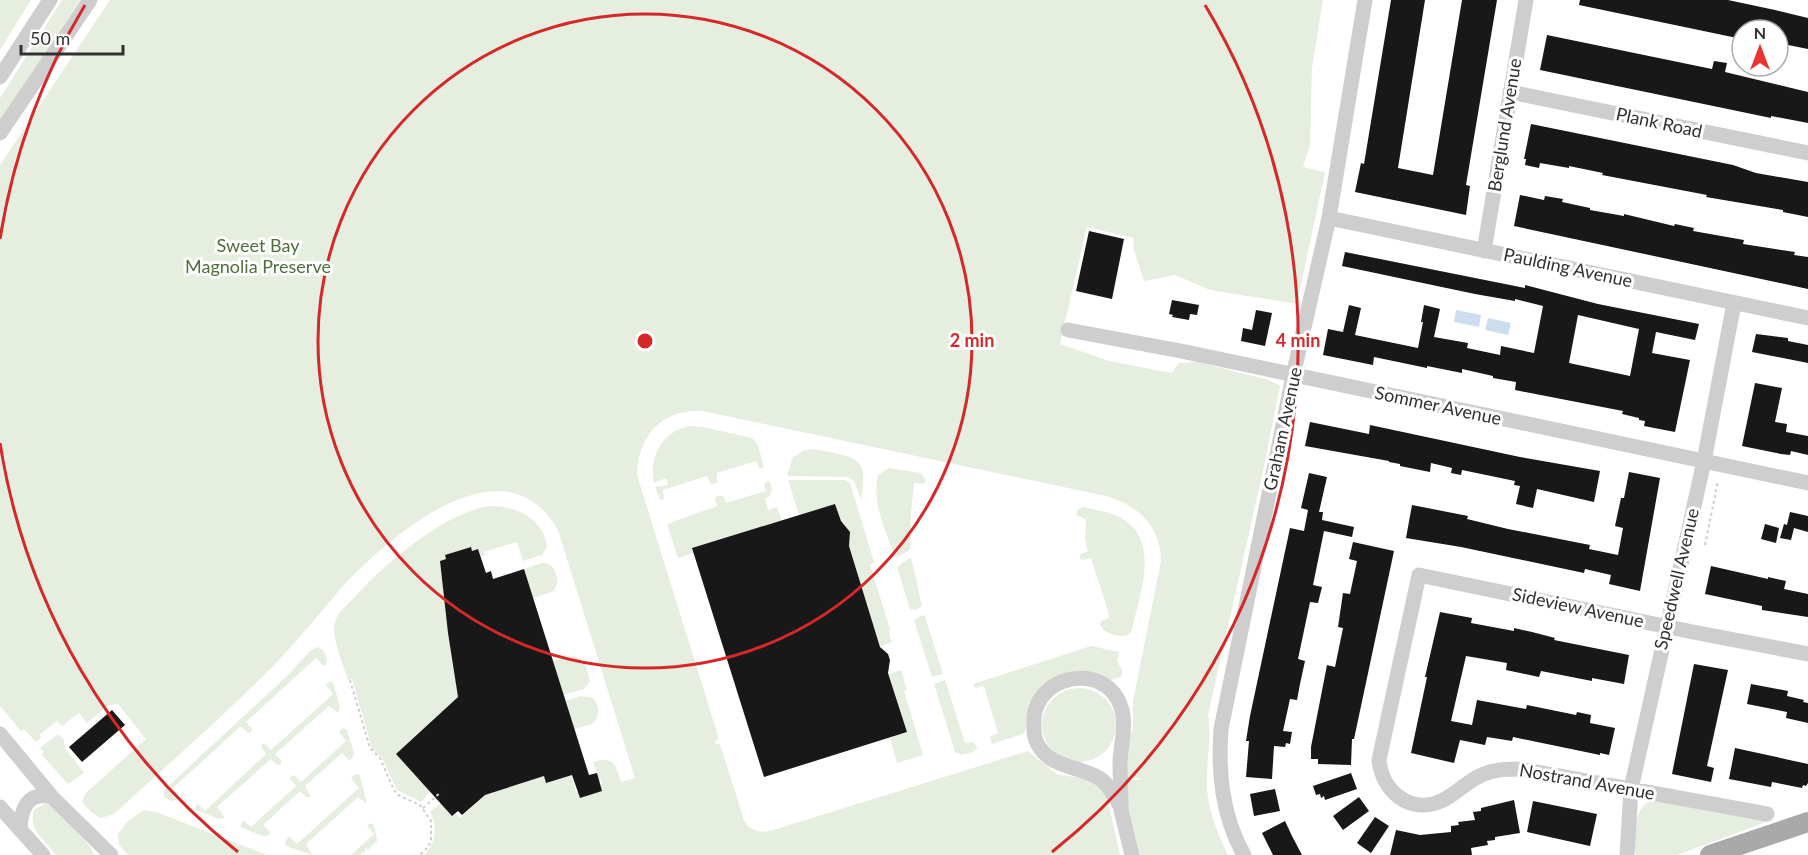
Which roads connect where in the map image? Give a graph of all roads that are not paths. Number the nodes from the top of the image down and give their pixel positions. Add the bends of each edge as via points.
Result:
1 (50, 0) edge
2 (90, 0) edge
3 (1365, 0) edge
4 (1526, 0) edge
5 (0, 77) edge
6 (1510, 92) junction
7 (0, 133) edge
8 (1808, 153) edge
9 (1329, 218) junction
10 (1484, 251) junction
11 (1734, 303) junction
12 (1808, 318) edge
13 (1068, 330) dead end
14 (1293, 376) junction
15 (1704, 461) junction
16 (1808, 483) edge
17 (1419, 575) joint
18 (1666, 627) junction
19 (1808, 654) edge
20 (1, 733) edge
21 (1631, 789) junction
22 (52, 798) junction
23 (0, 807) edge
24 (1122, 807) junction
25 (1767, 814) dead end
26 (1808, 822) edge
27 (20, 830) junction
28 (103, 852) edge
29 (43, 855) edge
30 (1132, 855) edge
31 (1245, 855) edge
32 (1627, 855) edge
33 (1710, 855) edge

1 - 5 street
2 - 7 street
3 - 9 street, Graham Avenue
4 - 6 street, Berglund Avenue
6 - 8 street, Plank Road
6 - 10 street, Berglund Avenue
9 - 10 street, Paulding Avenue
9 - 14 street, Graham Avenue
10 - 11 street, Paulding Avenue
11 - 12 street, Paulding Avenue
11 - 15 street, Speedwell Avenue
13 - 14 street, Sommer Avenue
14 - 15 street, Sommer Avenue
14 - 31 street, Graham Avenue via 1221,729 1224,801
15 - 16 street, Sommer Avenue
15 - 18 street, Speedwell Avenue
17 - 18 street, Sideview Avenue
17 - 21 street, Nostrand Avenue via 1380,756 1380,770 1390,790 1410,804 1430,805 1470,780 1502,769
18 - 19 street, Sideview Avenue
18 - 21 street, Speedwell Avenue
20 - 22 street
21 - 25 street, Nostrand Avenue
21 - 32 street, Speedwell Avenue
22 - 27 street via 40,796 28,802 22,812
22 - 28 street
23 - 27 street
24 - 24 street via 1123,719 1118,700 1095,681 1074,678 1058,682 1048,688 1034,712 1039,747 1056,763 1100,778
24 - 30 street
26 - 33 main road
27 - 29 street

